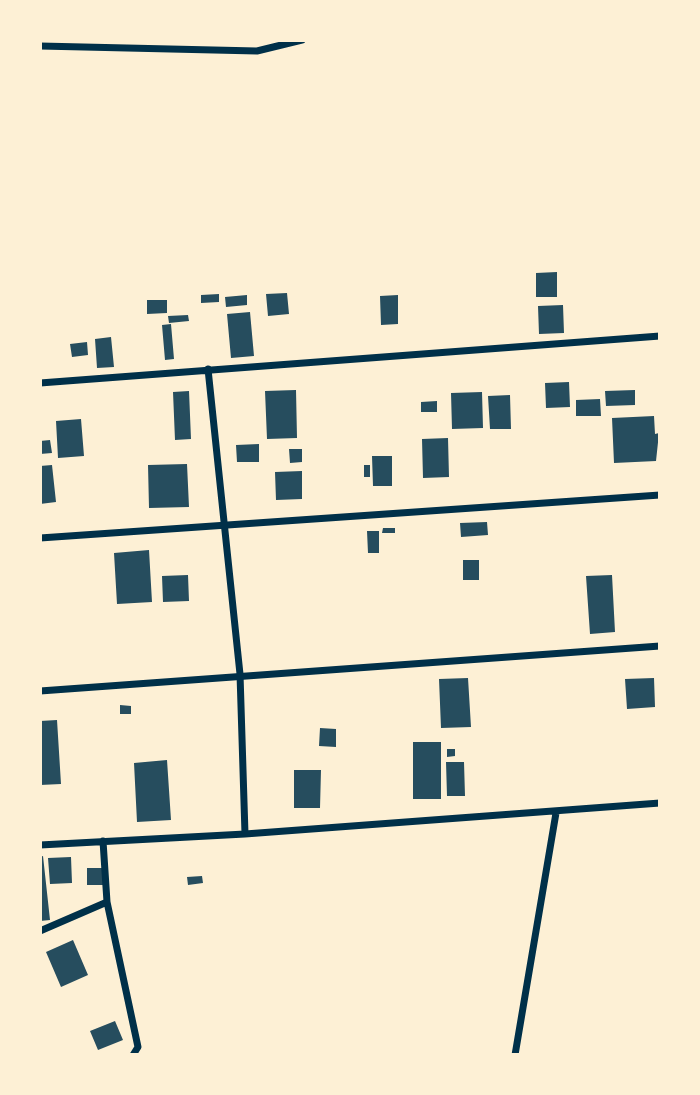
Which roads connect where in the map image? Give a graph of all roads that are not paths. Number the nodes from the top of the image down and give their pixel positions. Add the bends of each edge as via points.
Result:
1 (302, 40) edge
2 (40, 46) edge
3 (660, 337) edge
4 (208, 369) junction
5 (40, 383) edge
6 (660, 495) edge
7 (225, 523) junction
8 (40, 538) edge
9 (660, 646) edge
10 (240, 674) junction
11 (40, 691) edge
12 (660, 803) edge
13 (556, 813) junction
14 (245, 834) junction
15 (103, 841) junction
16 (40, 845) edge
17 (107, 902) junction
18 (40, 931) edge
19 (133, 1055) edge
20 (515, 1055) edge

1 - 2 street via 257,51
3 - 4 street
4 - 5 street
4 - 7 street
6 - 7 street
7 - 8 street
7 - 10 street
9 - 10 street
10 - 11 street
10 - 14 street
12 - 13 street
13 - 14 street
13 - 20 street
14 - 15 street
15 - 16 street
15 - 17 street
17 - 18 street
17 - 19 street via 138,1047

